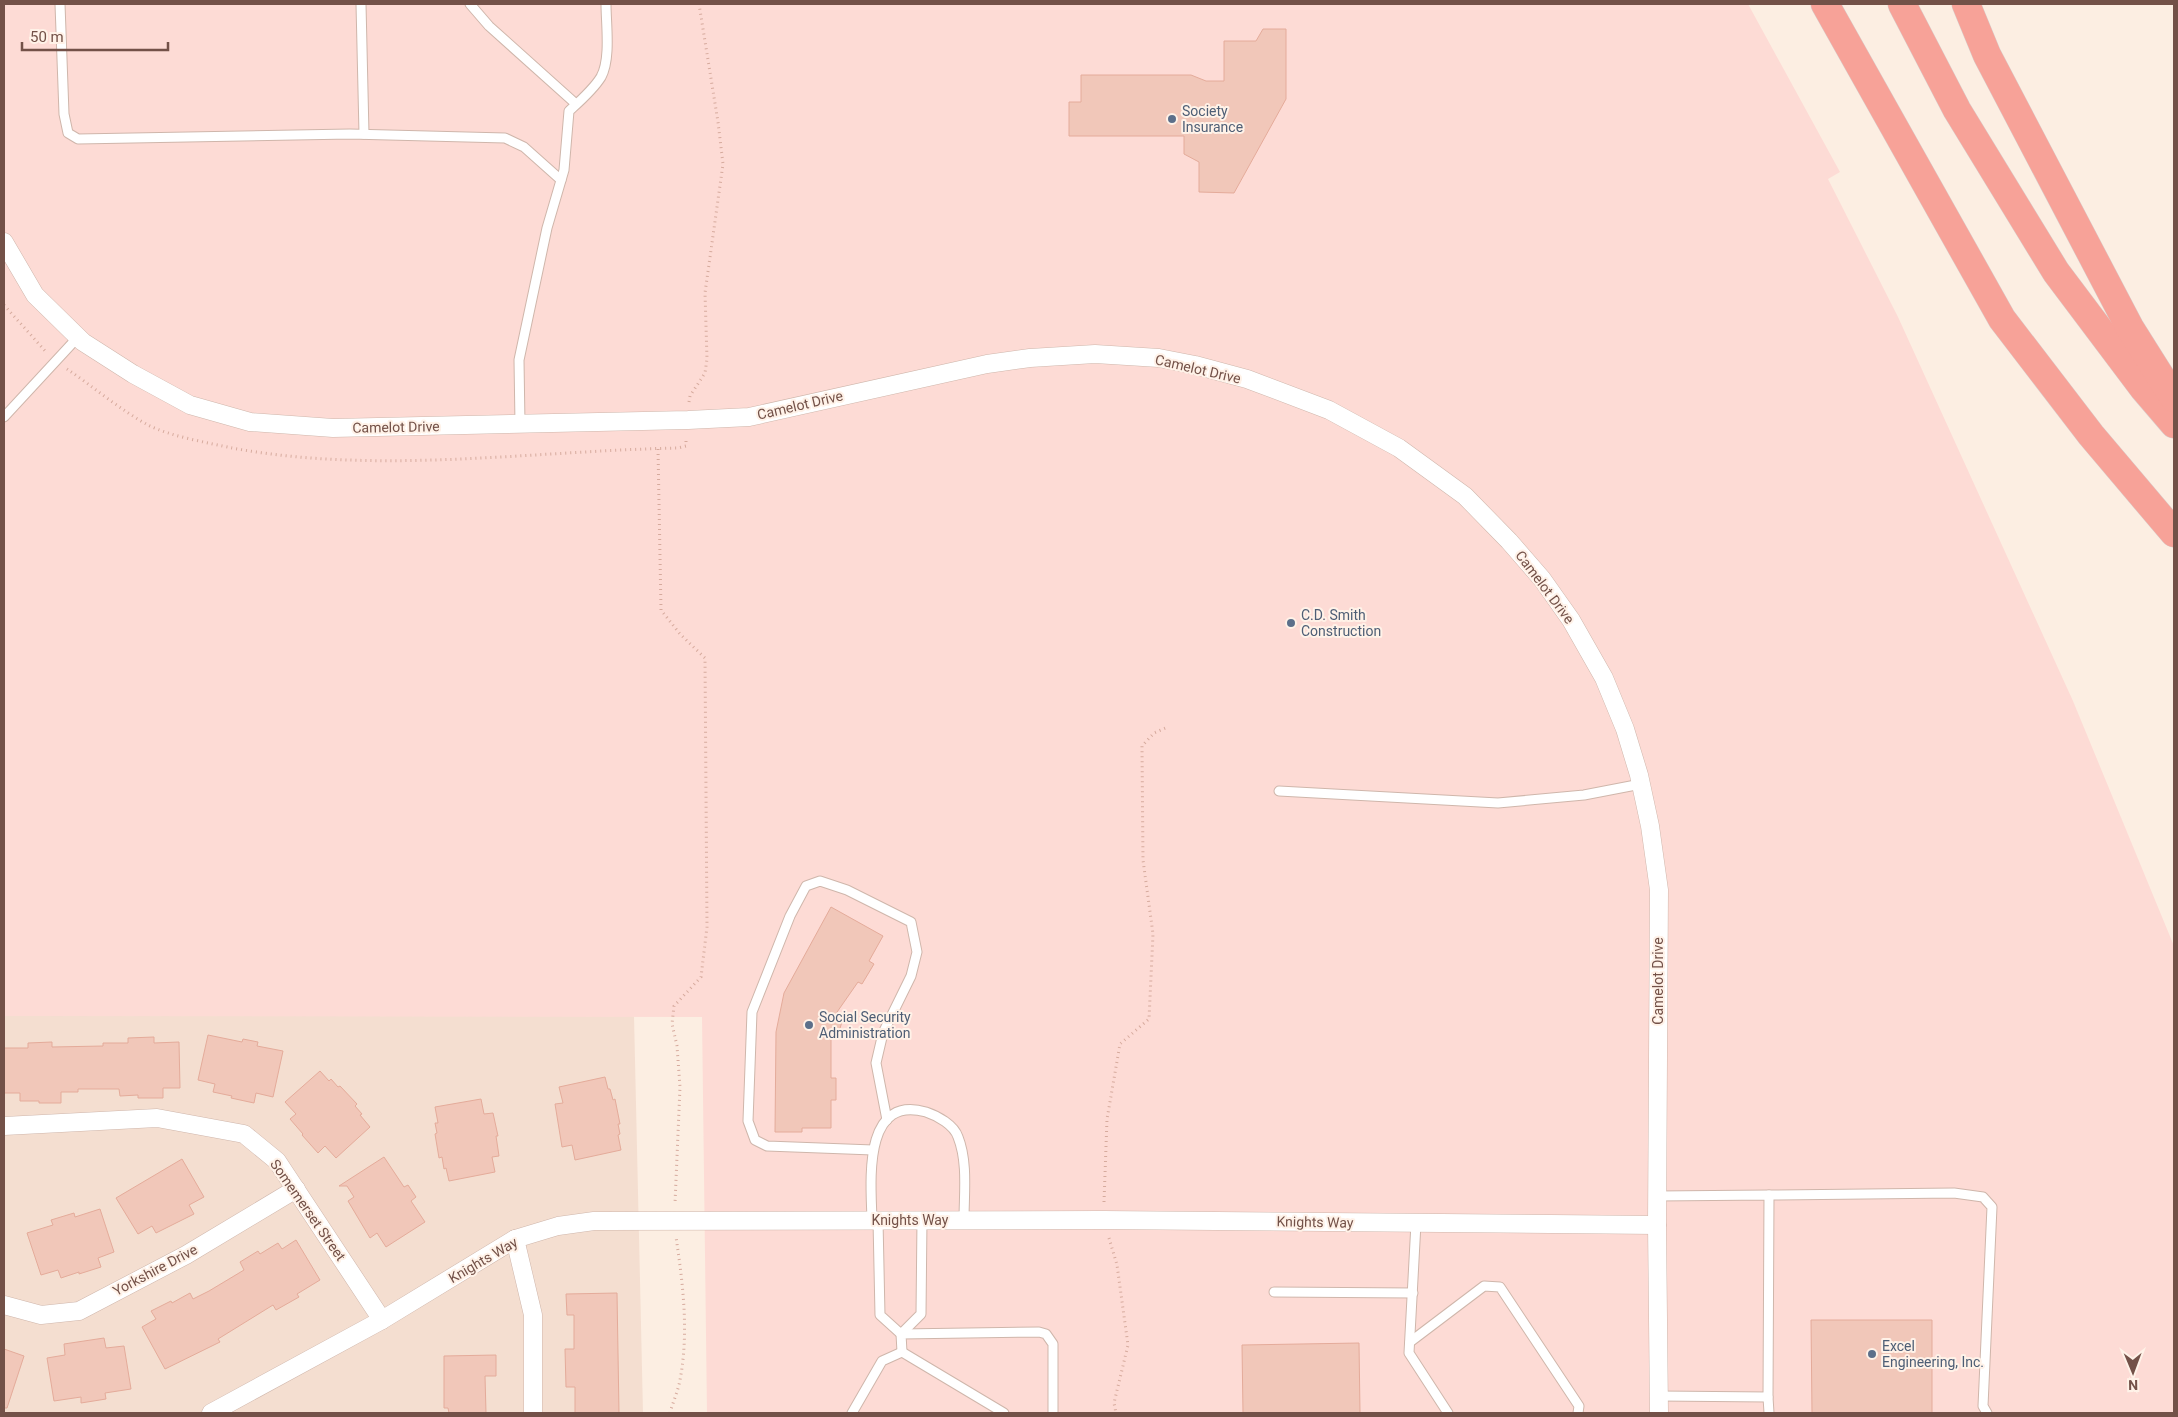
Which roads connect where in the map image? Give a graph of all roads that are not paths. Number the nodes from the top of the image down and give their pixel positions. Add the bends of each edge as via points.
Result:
1 (60, 4) edge
2 (361, 4) edge
3 (470, 4) edge
4 (606, 4) edge
5 (1816, 4) edge
6 (1825, 4) edge
7 (1902, 4) edge
8 (1966, 4) edge
9 (576, 104) junction
10 (364, 134) junction
11 (1901, 139) junction
12 (561, 180) junction
13 (4, 242) edge
14 (78, 337) junction
15 (2174, 398) edge
16 (4, 417) edge
17 (520, 424) junction
18 (2174, 424) edge
19 (2174, 534) edge
20 (1641, 784) junction
21 (1279, 791) dead end
22 (887, 1120) junction
23 (4, 1126) edge
24 (873, 1150) junction
25 (296, 1189) junction
26 (1769, 1195) junction
27 (1657, 1196) junction
28 (875, 1220) junction
29 (922, 1220) junction
30 (964, 1220) junction
31 (1416, 1223) junction
32 (1657, 1225) junction
33 (515, 1240) junction
34 (1274, 1292) dead end
35 (1413, 1294) junction
36 (4, 1305) edge
37 (382, 1320) junction
38 (901, 1334) junction
39 (1410, 1342) junction
40 (902, 1352) junction
41 (1768, 1397) junction
42 (1659, 1405) edge
43 (211, 1413) edge
44 (533, 1413) edge
45 (852, 1413) edge
46 (1004, 1413) edge
47 (1053, 1413) edge
48 (1448, 1413) edge
49 (1578, 1413) edge
50 (1769, 1413) edge
51 (1987, 1413) edge

1 - 10 lane via 64,114 68,133 78,139
2 - 10 lane
3 - 9 lane via 489,26
4 - 9 lane via 607,50 602,76
5 - 11 highway
6 - 11 highway
7 - 18 highway via 1957,110 2056,272
8 - 15 highway via 1987,55 2126,319
9 - 12 lane via 569,111
10 - 12 lane via 506,138 524,146
11 - 19 highway via 2002,319 2091,435
12 - 17 lane via 519,360
13 - 14 street, Camelot Drive via 35,295
14 - 16 lane
14 - 17 street, Camelot Drive via 133,374 190,406 250,422 333,428
17 - 20 street, Camelot Drive via 749,417 987,364 1094,354 1158,358 1195,365 1282,392 1329,410 1399,448 1465,496 1509,541 1571,620 1604,678 1625,730
20 - 21 lane via 1584,795 1498,803
20 - 27 street, Camelot Drive via 1659,890
22 - 24 lane via 877,1133
22 - 24 lane via 876,1063 883,1033 911,976 917,952 911,922 847,890 820,881 806,886 790,916 752,1012 748,1121 755,1140 768,1146
22 - 30 lane via 899,1112 926,1112 955,1130 962,1149
23 - 25 street, Somemerset Street via 158,1118 244,1134 277,1161
24 - 28 lane
25 - 36 street, Yorkshire Drive via 186,1255 79,1311 41,1315
25 - 37 street, Somemerset Street
26 - 27 lane
26 - 41 lane
26 - 51 lane via 1954,1193 1983,1197 1992,1207 1983,1406
27 - 32 street, Camelot Drive
28 - 29 street, Knights Way
28 - 33 street, Knights Way via 594,1221 558,1226
28 - 38 lane via 880,1315
29 - 30 street, Knights Way
29 - 38 lane via 921,1314
30 - 31 street, Knights Way
31 - 32 street, Knights Way
31 - 35 lane
32 - 42 street, Camelot Drive
33 - 37 street, Knights Way
33 - 44 street via 533,1315
34 - 35 lane
35 - 39 lane
37 - 43 street, Knights Way
38 - 40 lane
38 - 47 lane via 1046,1334 1053,1344
39 - 48 lane via 1409,1353
39 - 49 lane via 1484,1286 1500,1287 1579,1406
40 - 45 lane via 882,1361
40 - 46 lane
41 - 42 lane
41 - 50 lane

